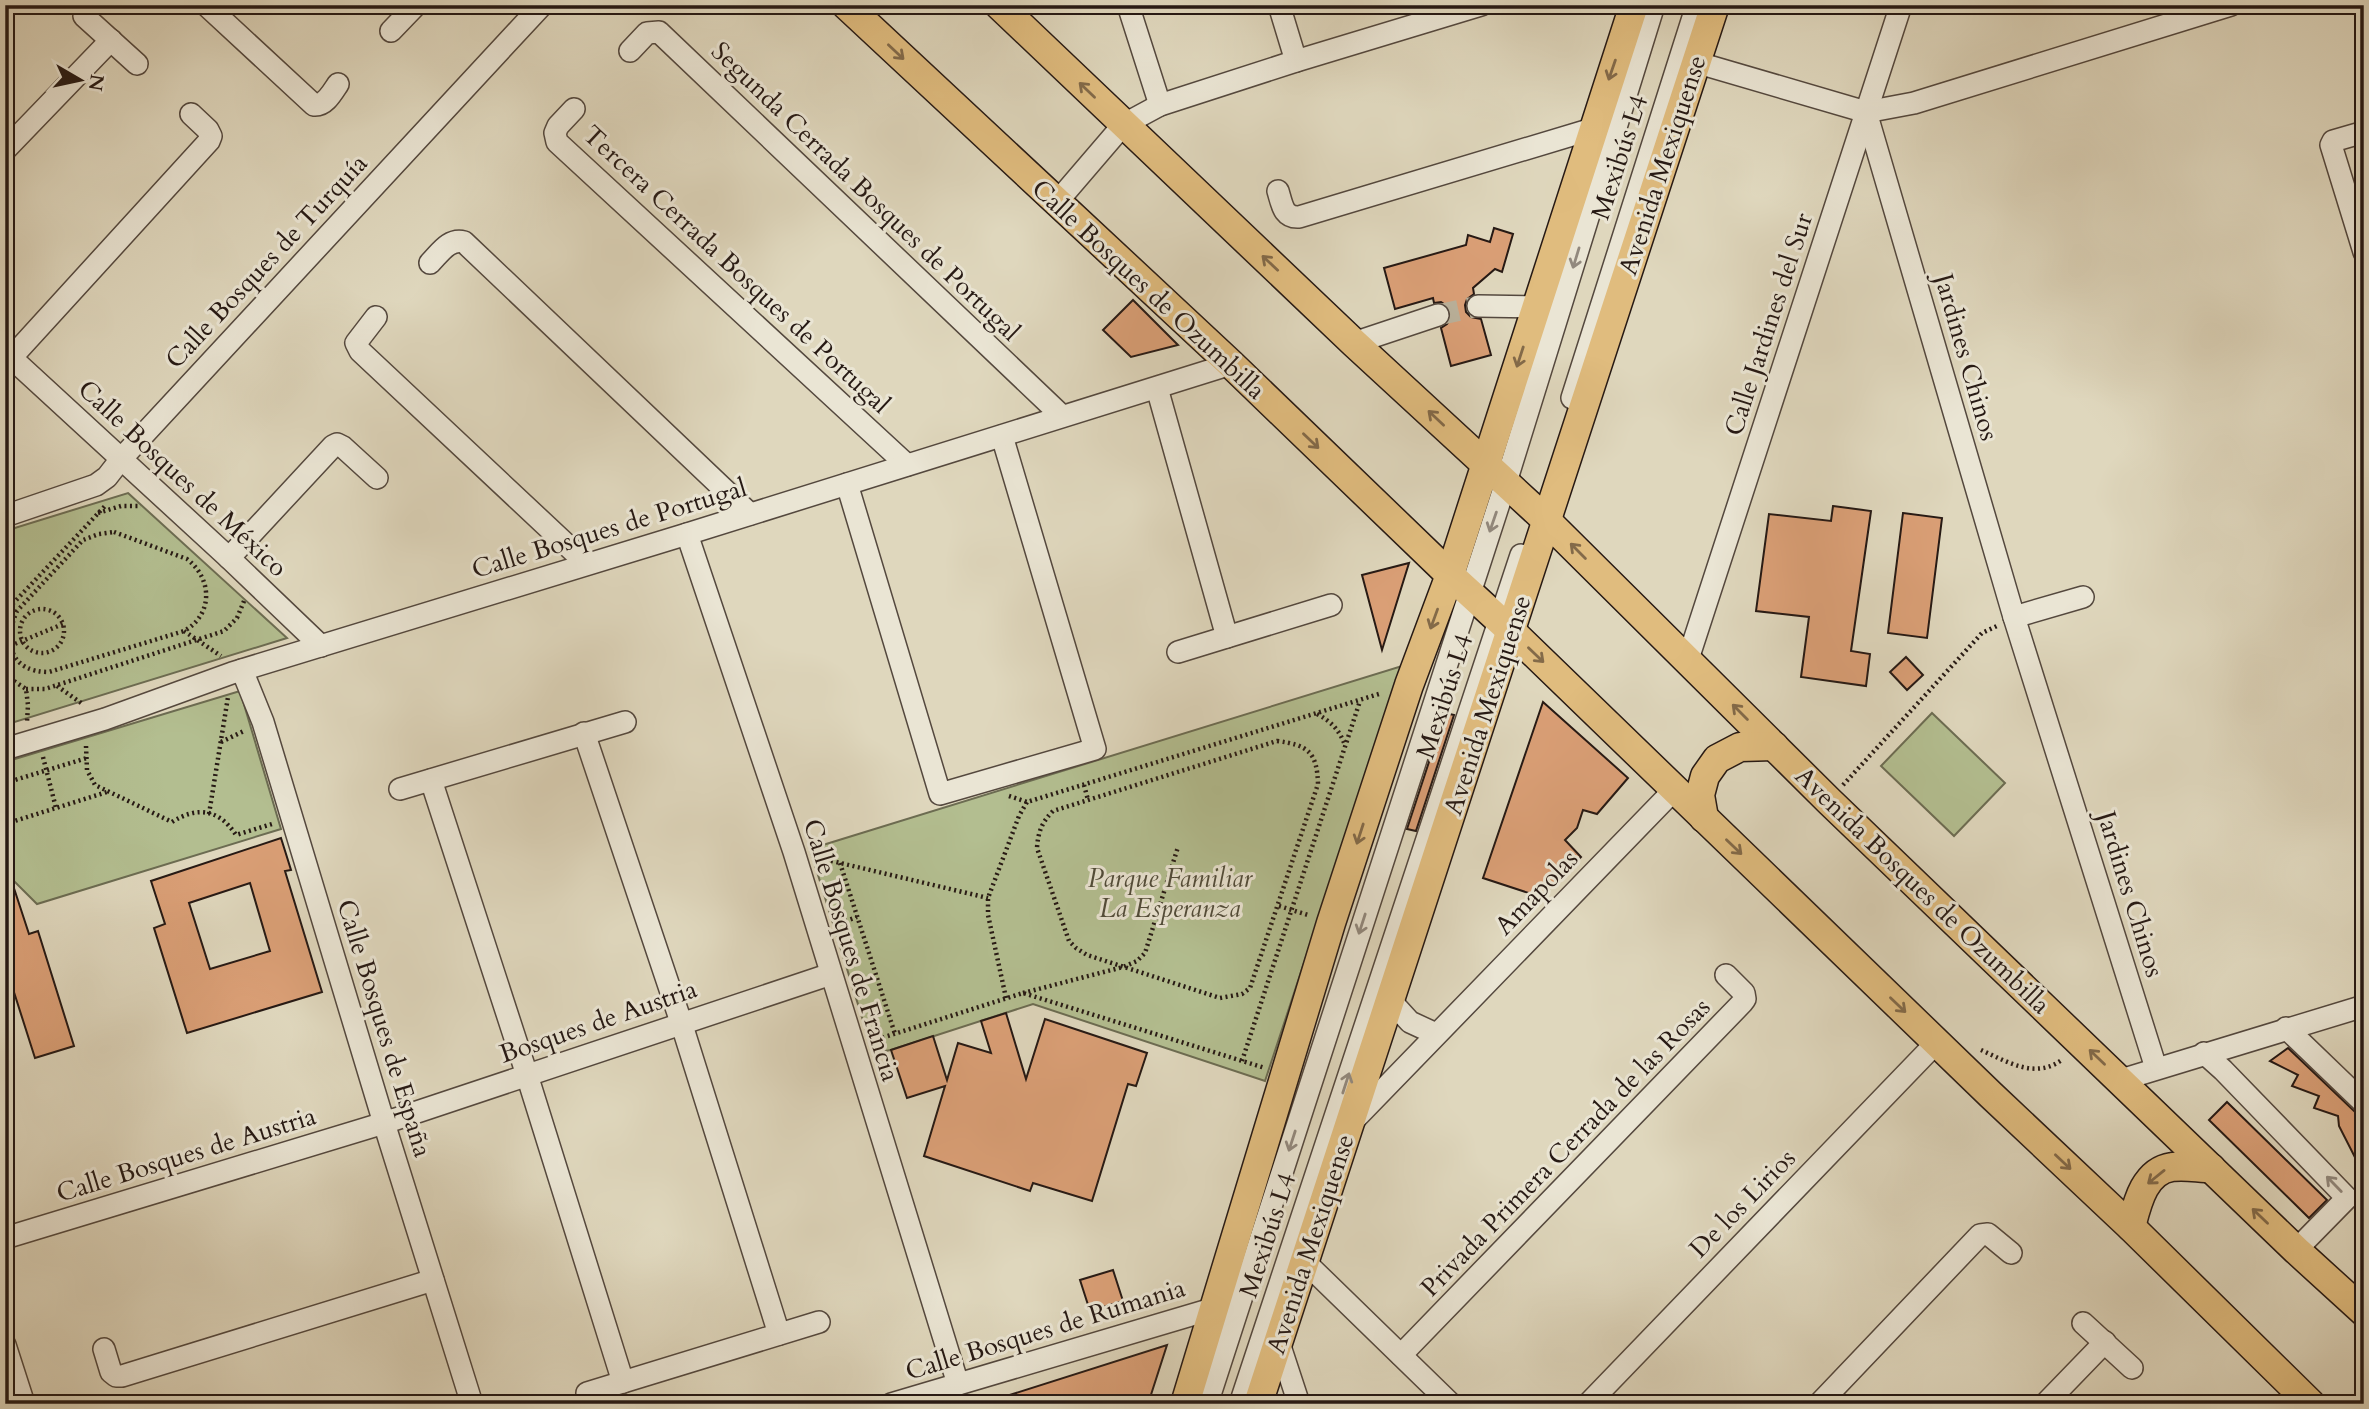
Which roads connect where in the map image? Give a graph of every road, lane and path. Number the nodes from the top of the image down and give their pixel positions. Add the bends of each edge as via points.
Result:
1 (206, 5) edge
2 (416, 5) edge
3 (542, 5) edge
4 (846, 5) edge
5 (999, 5) edge
6 (1128, 5) edge
7 (1279, 5) edge
8 (1481, 5) edge
9 (1634, 5) edge
10 (1654, 5) edge
11 (1697, 5) edge
12 (1715, 5) edge
13 (1901, 5) edge
14 (2231, 5) edge
15 (1433, 12) edge
16 (84, 16) dead end
17 (391, 32) dead end
18 (111, 40) junction
19 (630, 51) dead end
20 (1296, 61) junction
21 (1695, 62) junction
22 (137, 64) dead end
23 (338, 85) dead end
24 (1160, 105) junction
25 (574, 109) dead end
26 (1866, 112) junction
27 (191, 114) dead end
28 (1123, 125) junction
29 (1592, 129) junction
30 (2364, 132) edge
31 (5, 150) edge
32 (1278, 191) dead end
33 (2356, 200) edge
34 (1057, 202) junction
35 (2364, 252) edge
36 (430, 262) dead end
37 (1478, 306) tunnel mouth
38 (1536, 307) junction
39 (1437, 315) tunnel mouth
40 (376, 317) dead end
41 (1354, 343) junction
42 (7, 357) edge
43 (1231, 364) junction
44 (1157, 388) junction
45 (1062, 416) junction
46 (1002, 436) junction
47 (121, 459) junction
48 (907, 465) junction
49 (1496, 473) junction
50 (138, 474) junction
51 (377, 478) dead end
52 (847, 484) junction
53 (168, 502) junction
54 (97, 513) junction
55 (750, 514) junction
56 (1541, 515) junction
57 (5, 516) edge
58 (687, 534) junction
59 (229, 558) junction
60 (586, 563) junction
61 (253, 580) junction
62 (1459, 584) junction
63 (2083, 597) dead end
64 (1331, 605) dead end
65 (5, 612) edge
66 (2014, 617) junction
67 (63, 624) junction
68 (1505, 625) junction
69 (184, 631) junction
70 (1227, 637) junction
71 (197, 640) junction
72 (23, 641) junction
73 (321, 646) junction
74 (8, 647) edge
75 (1178, 652) dead end
76 (1688, 659) junction
77 (237, 672) junction
78 (5, 675) edge
79 (1409, 685) junction
80 (26, 688) junction
81 (1361, 700) junction
82 (1316, 714) junction
83 (625, 722) dead end
84 (85, 724) junction
85 (584, 733) junction
86 (23, 744) edge
87 (1346, 746) junction
88 (1774, 746) junction
89 (87, 758) junction
90 (47, 770) junction
91 (431, 780) junction
92 (5, 783) edge
93 (976, 784) junction
94 (1084, 785) junction
95 (400, 789) dead end
96 (1675, 789) junction
97 (108, 791) junction
98 (1088, 800) junction
99 (1829, 801) junction
100 (1027, 802) junction
101 (56, 807) junction
102 (209, 814) junction
103 (293, 818) junction
104 (1703, 818) junction
105 (5, 824) edge
106 (1178, 847) dead end
107 (794, 852) junction
108 (840, 862) junction
109 (988, 898) junction
110 (1279, 906) junction
111 (1292, 910) junction
112 (1331, 923) junction
113 (1123, 967) junction
114 (831, 974) junction
115 (1726, 975) dead end
116 (1023, 993) junction
117 (1006, 998) junction
118 (1390, 1000) junction
119 (2364, 1006) edge
120 (681, 1022) junction
121 (2286, 1028) junction
122 (895, 1034) junction
123 (1436, 1034) junction
124 (2078, 1038) junction
125 (1937, 1042) junction
126 (852, 1046) junction
127 (1978, 1049) dead end
128 (2204, 1054) junction
129 (1242, 1061) junction
130 (2156, 1068) junction
131 (1286, 1074) junction
132 (527, 1075) junction
133 (2121, 1080) junction
134 (2364, 1103) edge
135 (384, 1123) junction
136 (1350, 1124) junction
137 (2211, 1168) junction
138 (2131, 1227) junction
139 (5, 1238) edge
140 (2296, 1250) junction
141 (2011, 1253) dead end
142 (1304, 1261) junction
143 (433, 1280) junction
144 (1214, 1308) junction
145 (2364, 1312) edge
146 (819, 1322) dead end
147 (2083, 1323) dead end
148 (779, 1334) junction
149 (1278, 1340) junction
150 (2105, 1342) junction
151 (5, 1346) edge
152 (104, 1349) dead end
153 (1401, 1355) junction
154 (2132, 1368) dead end
155 (623, 1382) junction
156 (958, 1384) junction
157 (587, 1393) dead end
158 (24, 1404) edge
159 (472, 1404) edge
160 (891, 1404) edge
161 (1185, 1404) edge
162 (1207, 1404) edge
163 (1241, 1404) edge
164 (1258, 1404) edge
165 (1299, 1404) edge
166 (1451, 1404) edge
167 (1588, 1404) edge
168 (1819, 1404) edge
169 (2045, 1404) edge
170 (2311, 1404) edge

1 - 23 street via 314,105 324,102
2 - 17 street
3 - 47 street, Calle Bosques de Turquía
4 -> 34 main road, Calle Bosques de Ozumbilla
28 -> 5 main road
6 - 24 street
7 - 20 street
8 - 15 street
9 -> 29 main road
10 -> 49 street, Mexibús L4
11 - 56 street, Mexibús L4
12 - 21 main road, Avenida Mexiquense
13 - 26 street, Calle Jardines del Sur
14 - 26 street via 1914,103
15 - 20 street
16 - 18 street
18 - 22 street
18 - 31 street
19 - 45 street, Segunda Cerrada Bosques de Portugal via 647,33 659,32
20 - 24 street
21 - 26 street
21 - 56 main road, Avenida Mexiquense
24 - 28 street
25 - 48 street, Tercera Cerrada Bosques de Portugal via 558,126 557,142
26 - 66 street, Jardines Chinos
26 - 76 street, Calle Jardines del Sur
27 - 42 street via 208,130 209,141
28 - 34 street
41 -> 28 main road
29 - 32 street via 1299,217 1285,214
29 - 38 main road
30 - 33 street via 2330,145
33 - 35 street
34 - 43 main road, Calle Bosques de Ozumbilla
36 - 55 street via 452,242 464,242
37 - 38 street
38 -> 49 main road
39 - 41 street
40 - 60 street via 356,343 359,351
49 -> 41 main road
42 - 47 street, Calle Bosques de México
43 - 44 street, Calle Bosques de Portugal
43 -> 62 main road, Calle Bosques de Ozumbilla
44 - 45 street, Calle Bosques de Portugal
44 - 70 street
45 - 46 street, Calle Bosques de Portugal
46 - 48 street, Calle Bosques de Portugal
46 - 93 street via 1094,749
47 - 50 street, Calle Bosques de México
47 - 57 street, Calle Bosques de Turquía via 96,485
48 - 52 street, Calle Bosques de Portugal
49 - 56 main road, Avenida Bosques de Ozumbilla
49 -> 62 main road
50 - 53 street, Calle Bosques de México
50 - 54 path
51 - 59 street via 343,447 333,446
52 - 55 street, Calle Bosques de Portugal
52 - 93 street via 940,794
53 - 54 path
53 - 59 street, Calle Bosques de México
54 - 65 path
55 - 58 street, Calle Bosques de Portugal
56 - 68 main road, Avenida Mexiquense
76 -> 56 main road, Avenida Bosques de Ozumbilla
58 - 60 street, Calle Bosques de Portugal
58 - 107 street, Calle Bosques de Francia
59 - 61 street, Calle Bosques de México
60 - 73 street, Calle Bosques de Portugal
61 - 71 path via 237,618 223,631
61 - 73 street, Calle Bosques de México
62 - 68 main road
62 -> 79 main road
62 -> 162 street, Mexibús L4
63 - 66 street
64 - 70 street
66 - 99 path via 1982,633
66 - 130 street, Jardines Chinos
67 - 72 path
67 - 72 path via 60,644 48,652 33,651
67 - 72 path via 55,612 34,611 23,620
68 -> 96 main road
68 - 118 main road, Avenida Mexiquense
163 -> 68 street, Mexibús L4
69 - 71 path
69 - 74 path via 49,672 21,666
69 - 74 path via 203,613 202,576 187,559 114,532 83,540 17,611
70 - 75 street
71 - 77 path
71 - 80 path via 45,690
72 - 74 path
73 - 77 street, Calle Bosques de Portugal
88 -> 76 main road, Avenida Bosques de Ozumbilla
77 - 84 street, Calle Bosques de Portugal
77 - 102 path
77 - 103 street, Calle Bosques de España via 263,722
78 - 80 path
79 - 81 path
79 -> 112 main road
80 - 86 path
81 - 82 path
81 - 87 path
82 - 87 path via 1329,720
82 - 94 path
83 - 85 street
84 - 86 street, Calle Bosques de Portugal
84 - 89 path
85 - 91 street
85 - 120 street
86 - 90 path
87 - 111 path
88 - 99 main road, Avenida Bosques de Ozumbilla
88 - 104 main road via 1740,747 1717,759 1705,776 1700,795
89 - 90 path
89 - 97 path via 95,785
90 - 92 path
90 - 101 path
91 - 95 street
91 - 132 street
93 - 100 path
94 - 98 path
94 - 100 path
96 - 104 main road
96 - 123 street, Amapolas
97 - 101 path
97 - 102 path via 172,822 186,814
98 - 110 path via 1277,741 1306,748 1318,769 1318,784
98 - 113 path via 1053,811 1044,820 1037,848 1069,941 1087,955
99 - 124 main road, Avenida Bosques de Ozumbilla
100 - 109 path
101 - 105 path
102 - 103 path via 228,823 236,835
103 - 135 street, Calle Bosques de España
104 -> 125 main road
106 - 113 path via 1145,953
107 - 108 path
107 - 114 street, Calle Bosques de Francia
108 - 109 path
108 - 122 path
109 - 117 path
110 - 111 path
110 - 113 path via 1251,988 1242,994 1220,998
111 - 112 path
111 - 129 path
112 - 131 main road
113 - 116 path
114 - 120 street, Bosques de Austria
114 - 126 street, Calle Bosques de Francia
115 - 153 street, Privada Primera Cerrada de las Rosas via 1744,993 1742,1003
116 - 117 path
116 - 129 path
117 - 122 path
118 - 123 street via 1410,1022
118 - 136 main road, Avenida Mexiquense
119 - 121 street
120 - 132 street, Bosques de Austria
120 - 148 street
121 - 128 street
121 - 134 street
122 - 126 path
123 - 136 street, Amapolas
124 - 127 path via 2069,1054 2042,1069 2023,1069
133 -> 124 main road, Avenida Bosques de Ozumbilla
125 -> 138 main road
125 - 167 street, De los Lirios
126 - 156 street, Calle Bosques de Francia
128 - 130 street
140 -> 128 street via 2347,1198
129 - 131 path
130 - 133 street
131 - 144 main road
132 - 135 street, Bosques de Austria
132 - 155 street
133 - 137 main road, Avenida Bosques de Ozumbilla
135 - 139 street, Calle Bosques de Austria
135 - 143 street, Calle Bosques de España
136 - 142 main road, Avenida Mexiquense
137 -> 138 main road via 2171,1167 2153,1176 2139,1196
140 -> 137 main road, Avenida Bosques de Ozumbilla
138 - 170 main road
140 - 145 main road, Avenida Bosques de Ozumbilla
141 - 168 street via 1988,1234 1980,1235
142 - 149 main road, Avenida Mexiquense
142 - 153 street
143 - 152 street via 122,1376 111,1372
143 - 159 street, Calle Bosques de España
144 - 156 street, Calle Bosques de Rumania
144 - 161 main road
146 - 148 street
147 - 150 street
148 - 155 street
149 - 164 main road, Avenida Mexiquense
149 - 165 street
150 - 154 street
150 - 169 street
151 - 158 street
153 - 166 street
155 - 157 street
156 - 160 street, Calle Bosques de Rumania

